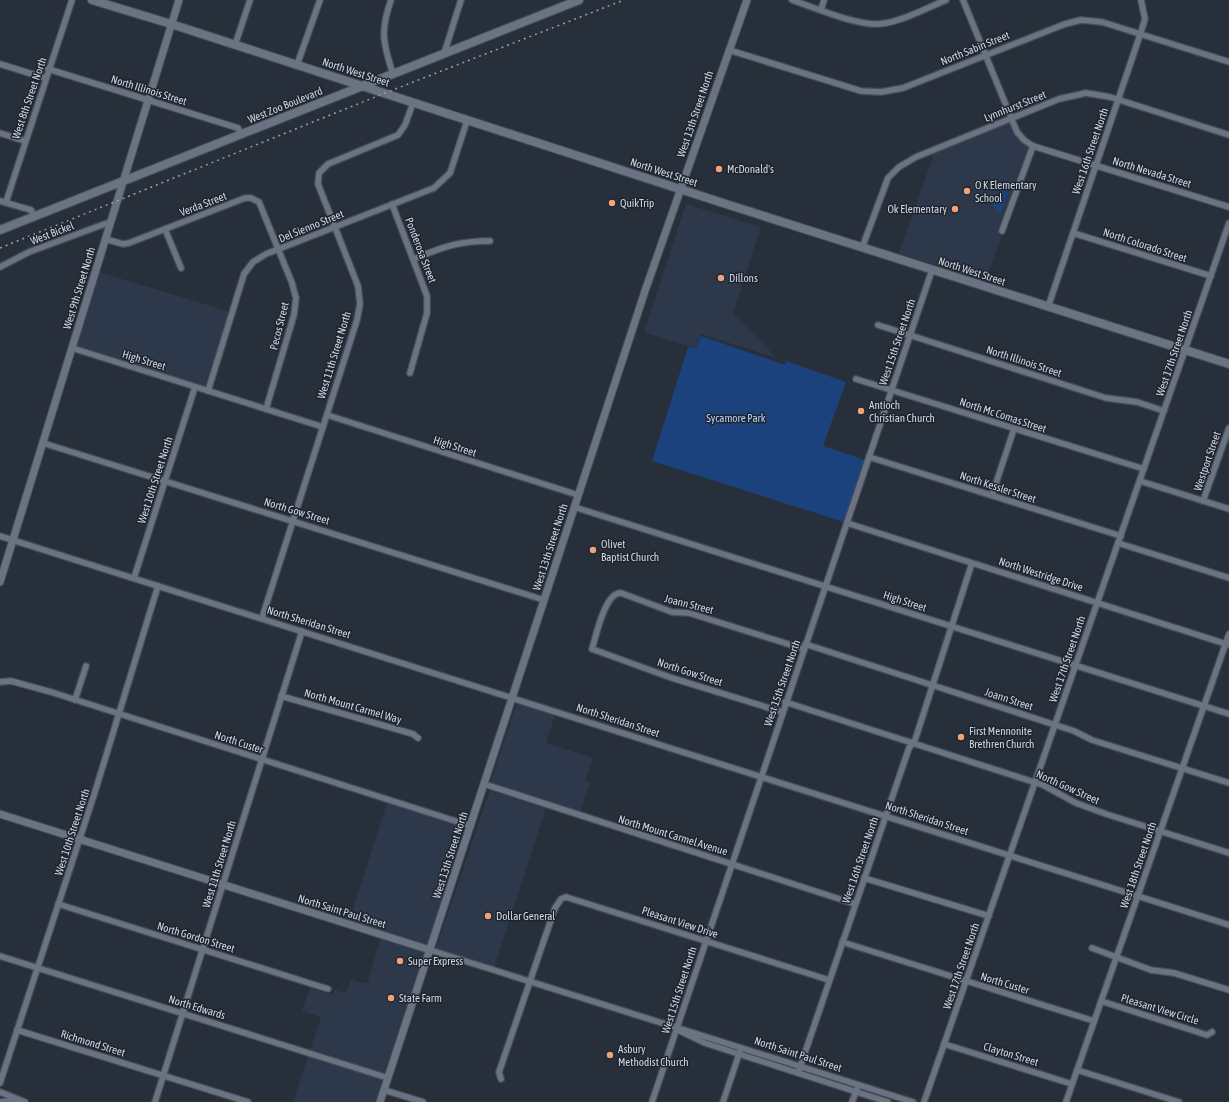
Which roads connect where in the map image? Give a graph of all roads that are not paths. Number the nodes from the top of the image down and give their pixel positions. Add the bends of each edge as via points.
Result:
1 (72, 0) edge
2 (92, 0) edge
3 (179, 0) edge
4 (250, 0) edge
5 (320, 0) edge
6 (390, 0) edge
7 (461, 0) edge
8 (579, 0) edge
9 (747, 0) edge
10 (792, 0) edge
11 (824, 0) edge
12 (946, 0) edge
13 (964, 0) edge
14 (1141, 0) edge
15 (821, 10) junction
16 (171, 24) junction
17 (1140, 35) junction
18 (235, 45) junction
19 (729, 50) junction
20 (444, 54) junction
21 (985, 55) junction
22 (1229, 62) edge
23 (0, 64) edge
24 (297, 65) junction
25 (48, 70) junction
26 (393, 74) junction
27 (45, 78) junction
28 (362, 86) junction
29 (147, 100) junction
30 (1118, 100) junction
31 (413, 103) junction
32 (1012, 119) junction
33 (467, 120) junction
34 (0, 133) edge
35 (241, 134) junction
36 (1229, 136) edge
37 (25, 141) junction
38 (1033, 146) junction
39 (1096, 165) junction
40 (122, 182) junction
41 (679, 189) junction
42 (3, 202) edge
43 (392, 204) junction
44 (1229, 207) edge
45 (34, 216) junction
46 (110, 222) junction
47 (1229, 224) edge
48 (336, 227) junction
49 (166, 229) junction
50 (0, 230) edge
51 (1002, 230) dead end
52 (1073, 232) junction
53 (105, 239) junction
54 (490, 241) dead end
55 (862, 248) junction
56 (279, 249) junction
57 (414, 259) junction
58 (1, 266) edge
59 (181, 268) dead end
60 (932, 270) junction
61 (1211, 276) junction
62 (1048, 307) junction
63 (878, 325) dead end
64 (910, 335) junction
65 (72, 348) junction
66 (1185, 351) junction
67 (1229, 364) edge
68 (410, 373) dead end
69 (856, 379) dead end
70 (195, 387) junction
71 (892, 390) junction
72 (208, 391) junction
73 (266, 409) junction
74 (1164, 411) junction
75 (327, 415) junction
76 (322, 427) junction
77 (1229, 428) edge
78 (1014, 429) junction
79 (43, 443) junction
80 (869, 457) junction
81 (1144, 469) junction
82 (165, 480) junction
83 (1140, 481) junction
84 (578, 495) junction
85 (992, 496) junction
86 (1204, 501) junction
87 (574, 507) junction
88 (1229, 509) edge
89 (293, 520) junction
90 (847, 523) junction
91 (0, 536) edge
92 (1121, 536) junction
93 (13, 540) junction
94 (1118, 543) junction
95 (972, 563) junction
96 (134, 578) junction
97 (1229, 578) edge
98 (0, 582) edge
99 (158, 586) junction
100 (825, 586) junction
101 (544, 600) junction
102 (1098, 603) junction
103 (262, 618) junction
104 (952, 626) junction
105 (302, 631) junction
106 (1229, 634) edge
107 (1227, 644) edge
108 (805, 647) junction
109 (592, 649) joint
110 (86, 666) dead end
111 (1076, 666) junction
112 (0, 682) edge
113 (932, 685) junction
114 (282, 696) junction
115 (512, 697) junction
116 (75, 700) junction
117 (786, 702) junction
118 (1204, 706) junction
119 (782, 712) junction
120 (1229, 714) edge
121 (119, 715) junction
122 (1055, 725) junction
123 (418, 738) dead end
124 (913, 742) junction
125 (262, 760) junction
126 (1182, 769) junction
127 (761, 776) junction
128 (1035, 782) junction
129 (1229, 783) edge
130 (484, 784) junction
131 (0, 814) edge
132 (886, 816) junction
133 (471, 826) junction
134 (1160, 831) junction
135 (80, 840) junction
136 (1229, 853) edge
137 (1010, 855) junction
138 (732, 864) junction
139 (864, 878) junction
140 (223, 885) junction
141 (1138, 895) junction
142 (58, 904) junction
143 (855, 904) junction
144 (989, 916) junction
145 (1229, 925) edge
146 (705, 941) junction
147 (842, 942) junction
148 (1092, 948) dead end
149 (203, 950) junction
150 (430, 950) junction
151 (0, 956) edge
152 (1116, 958) junction
153 (37, 968) junction
154 (829, 980) junction
155 (966, 981) junction
156 (529, 982) junction
157 (328, 989) dead end
158 (1229, 990) edge
159 (1101, 1002) junction
160 (182, 1014) junction
161 (1094, 1021) junction
162 (677, 1029) junction
163 (17, 1030) junction
164 (1212, 1032) dead end
165 (944, 1044) junction
166 (741, 1047) junction
167 (739, 1054) junction
168 (800, 1066) junction
169 (1077, 1070) junction
170 (798, 1074) junction
171 (163, 1075) junction
172 (388, 1078) junction
173 (501, 1079) dead end
174 (0, 1083) edge
175 (1072, 1084) junction
176 (858, 1085) junction
177 (384, 1090) junction
178 (0, 1092) edge
179 (856, 1092) junction
180 (21, 1101) edge
181 (0, 1102) edge
182 (155, 1102) edge
183 (248, 1102) edge
184 (380, 1102) edge
185 (423, 1102) edge
186 (652, 1102) edge
187 (723, 1102) edge
188 (852, 1102) edge
189 (888, 1102) edge
190 (913, 1102) edge
191 (924, 1102) edge
192 (1066, 1102) edge
193 (1179, 1102) edge

1 - 25 street, West 8th Street North
2 - 16 main road, North West Street
3 - 16 street, West 9th Street North
4 - 18 street
5 - 24 street
6 - 26 street via 384,20 383,38
7 - 20 street
8 - 20 main road, West Zoo Boulevard
9 - 19 street, West 13th Street North
10 - 15 street
11 - 15 street
12 - 15 street via 878,24 855,21
13 - 21 street, North Nevada Street
14 - 17 street, West 16th Street North via 1145,13
16 - 18 main road, North West Street
16 - 29 street, West 9th Street North
17 - 21 street, North Sabin Street via 1102,22 1081,20
17 - 22 street, North Sabin Street
17 - 30 street, West 16th Street North
18 - 24 main road, North West Street
19 - 21 street, North Sabin Street via 845,88 872,93 903,88
19 - 41 street, West 13th Street North
20 - 26 main road, West Zoo Boulevard
21 - 32 street, North Nevada Street
23 - 27 street
24 - 28 main road, North West Street
25 - 27 street, West 8th Street North
25 - 29 street, North Illinois Street
26 - 28 main road, West Zoo Boulevard
27 - 37 street, West 8th Street North
28 - 31 main road, North West Street
28 - 35 main road, West Zoo Boulevard
29 - 35 street, North Illinois Street via 238,128
29 - 40 street, West 9th Street North
30 - 32 street, Lynnhurst Street via 1086,92 1060,99
30 - 36 street, Lynnhurst Street
30 - 39 street, West 16th Street North
31 - 33 main road, North West Street
31 - 48 street, West 11th Street North via 406,125 398,135 328,164 320,172 318,184
32 - 38 street, North Nevada Street via 1017,132
32 - 55 street, Lynnhurst Street via 916,157 899,167 888,178
33 - 41 main road, North West Street
33 - 43 street, Del Sienno Street via 446,178 434,188
34 - 37 street
35 - 40 main road, West Zoo Boulevard
37 - 42 street, West 8th Street North
38 - 39 street, North Nevada Street
38 - 51 street
39 - 44 street, North Nevada Street
39 - 52 street, West 16th Street North
40 - 45 main road, West Zoo Boulevard
40 - 46 street, West 9th Street North
41 - 55 main road, North West Street
41 - 84 street, West 13th Street North
42 - 45 street via 31,210
43 - 48 street, Del Sienno Street
43 - 57 street, Ponderosa Street
45 - 50 main road, West Zoo Boulevard
46 - 53 street, West 9th Street North
46 - 58 street, West Bickel via 29,252
47 - 61 street, West 17th Street North
48 - 56 street, Del Sienno Street
48 - 75 street, West 11th Street North via 358,286 360,304
49 - 53 street, Verda Street via 123,244
49 - 56 street, Verda Street via 245,198 251,198 262,206
49 - 59 street
52 - 61 street, North Colorado Street
52 - 62 street, West 16th Street North
53 - 65 street, West 9th Street North
54 - 57 street via 452,244
55 - 60 main road, North West Street
56 - 72 street, Del Sienno Street via 253,262 244,274
56 - 73 street, Pecos Street via 295,291 296,305
57 - 68 street, Ponderosa Street via 425,288 427,313
60 - 62 main road, North West Street
60 - 64 street, West 15th Street North
61 - 66 street, West 17th Street North
62 - 66 main road, North West Street
63 - 64 street, North Illinois Street
64 - 71 street, West 15th Street North
64 - 74 street, North Illinois Street via 1106,398 1137,402
65 - 70 street, High Street
65 - 79 street, West 9th Street North
66 - 67 main road, North West Street
66 - 74 street, West 17th Street North
69 - 71 street, North Mc Comas Street
70 - 72 street, High Street
70 - 82 street, West 10th Street North
71 - 78 street, North Mc Comas Street
71 - 80 street, West 15th Street North
72 - 73 street, High Street
73 - 76 street, High Street
74 - 81 street, West 17th Street North
75 - 76 street, West 11th Street North
75 - 84 street, High Street
76 - 89 street, West 11th Street North
77 - 86 street, Westport Street
78 - 81 street, North Mc Comas Street
78 - 85 street
79 - 82 street, North Gow Street
79 - 93 street, West 9th Street North
80 - 85 street, North Kessler Street
80 - 90 street, West 15th Street North
81 - 83 street, West 17th Street North
82 - 89 street, North Gow Street
82 - 96 street, West 10th Street North
83 - 86 street
83 - 92 street, West 17th Street North
84 - 87 street, West 13th Street North
85 - 92 street, North Kessler Street
86 - 88 street
87 - 100 street, High Street
87 - 101 street, West 13th Street North
89 - 101 street, North Gow Street
89 - 103 street, West 11th Street North
90 - 95 street, North Westridge Drive
90 - 100 street, West 15th Street North
91 - 93 street, North Sheridan Street
92 - 94 street, West 17th Street North
93 - 96 street, North Sheridan Street
93 - 98 street, West 9th Street North
94 - 97 street
94 - 102 street, West 17th Street North
95 - 102 street, North Westridge Drive
95 - 104 street, West 16th Street North
96 - 99 street, North Sheridan Street
99 - 103 street, North Sheridan Street
99 - 121 street, West 10th Street North
100 - 104 street, High Street
100 - 108 street, West 15th Street North
101 - 115 street, West 13th Street North
102 - 107 street, North Westridge Drive
102 - 111 street, West 17th Street North
103 - 105 street, North Sheridan Street
104 - 111 street, High Street
104 - 113 street, West 16th Street North
105 - 114 street, West 11th Street North
105 - 115 street, North Sheridan Street
106 - 107 street, West 18th Street North
107 - 118 street, West 18th Street North
108 - 109 street, Joann Street via 689,613 672,612 616,593 607,604
108 - 113 street, Joann Street
108 - 117 street, West 15th Street North
109 - 119 street, North Gow Street via 672,678
110 - 116 street
111 - 118 street, High Street
111 - 122 street, West 17th Street North
112 - 116 street, North Custer via 11,681
113 - 122 street, Joann Street
113 - 124 street, West 16th Street North
114 - 123 street, North Mount Carmel Way via 413,734
114 - 125 street, West 11th Street North
115 - 127 street, North Sheridan Street
115 - 130 street, West 13th Street North
116 - 121 street, North Custer
117 - 119 street, West 15th Street North
117 - 124 street, North Gow Street
118 - 120 street, High Street
118 - 126 street, West 18th Street North
119 - 127 street, West 15th Street North
121 - 125 street, North Custer
121 - 135 street, West 10th Street North
122 - 126 street, Joann Street via 1092,740
122 - 128 street, West 17th Street North
124 - 128 street, North Gow Street
124 - 132 street, West 16th Street North via 908,748
125 - 133 street, North Custer
125 - 140 street, West 11th Street North
126 - 129 street, Joann Street
126 - 134 street, West 18th Street North
127 - 132 street, North Sheridan Street
127 - 138 street, West 15th Street North
128 - 134 street, North Gow Street via 1076,803
128 - 137 street, West 17th Street North
130 - 133 street, West 13th Street North
130 - 138 street, North Mount Carmel Avenue
131 - 135 street, North Saint Paul Street
132 - 137 street, North Sheridan Street
132 - 139 street, West 16th Street North
133 - 150 street, West 13th Street North
134 - 136 street, North Gow Street
134 - 141 street, West 18th Street North
135 - 140 street, North Saint Paul Street
135 - 142 street, West 10th Street North
137 - 141 street, North Sheridan Street
137 - 144 street, West 17th Street North
138 - 143 street, North Mount Carmel Avenue
138 - 146 street, West 15th Street North
139 - 143 street, West 16th Street North
139 - 144 street
140 - 149 street, West 11th Street North
140 - 150 street, North Saint Paul Street
141 - 145 street, North Sheridan Street
141 - 152 street, West 18th Street North
142 - 149 street, North Gordon Street
142 - 153 street, West 10th Street North
143 - 147 street, West 16th Street North
144 - 155 street, West 17th Street North
146 - 154 street, Pleasant View Drive
146 - 156 street, Pleasant View Drive via 566,897 558,902
146 - 162 street, West 15th Street North
147 - 154 street, West 16th Street North
147 - 155 street, North Custer
148 - 152 street
149 - 157 street, North Gordon Street
149 - 160 street, West 11th Street North
150 - 156 street, North Saint Paul Street
150 - 172 street, West 13th Street North
151 - 153 street, North Edwards
152 - 158 street via 1151,970 1174,973
152 - 159 street, West 18th Street North
153 - 160 street, North Edwards
153 - 163 street, West 10th Street North
154 - 168 street, West 16th Street North
155 - 161 street, North Custer
155 - 165 street, West 17th Street North
156 - 162 street, North Saint Paul Street
156 - 173 street, Pleasant View Drive via 499,1072
159 - 161 street, West 18th Street North
159 - 164 street, Pleasant View Circle via 1207,1035
160 - 171 street, West 11th Street North
160 - 172 street, North Edwards
161 - 169 street, West 18th Street North
162 - 166 street, North Saint Paul Street
162 - 167 street, North Saint Paul Street via 705,1043
162 - 186 street, West 15th Street North
163 - 171 street, Richmond Street
163 - 174 street, West 10th Street North
165 - 175 street, Clayton Street
165 - 191 street, West 17th Street North
166 - 167 street
166 - 168 street, North Saint Paul Street
167 - 170 street, North Saint Paul Street
167 - 187 street
168 - 170 street, West 16th Street North
168 - 176 street, North Saint Paul Street
169 - 175 street, West 18th Street North
169 - 193 street
170 - 179 street, North Saint Paul Street
171 - 182 street, West 11th Street North
171 - 183 street, Richmond Street
172 - 177 street, West 13th Street North
175 - 192 street, West 18th Street North
176 - 179 street
176 - 190 street, North Saint Paul Street
177 - 184 street, West 13th Street North
177 - 185 street
178 - 180 street
179 - 188 street
179 - 189 street, North Saint Paul Street
180 - 181 street

